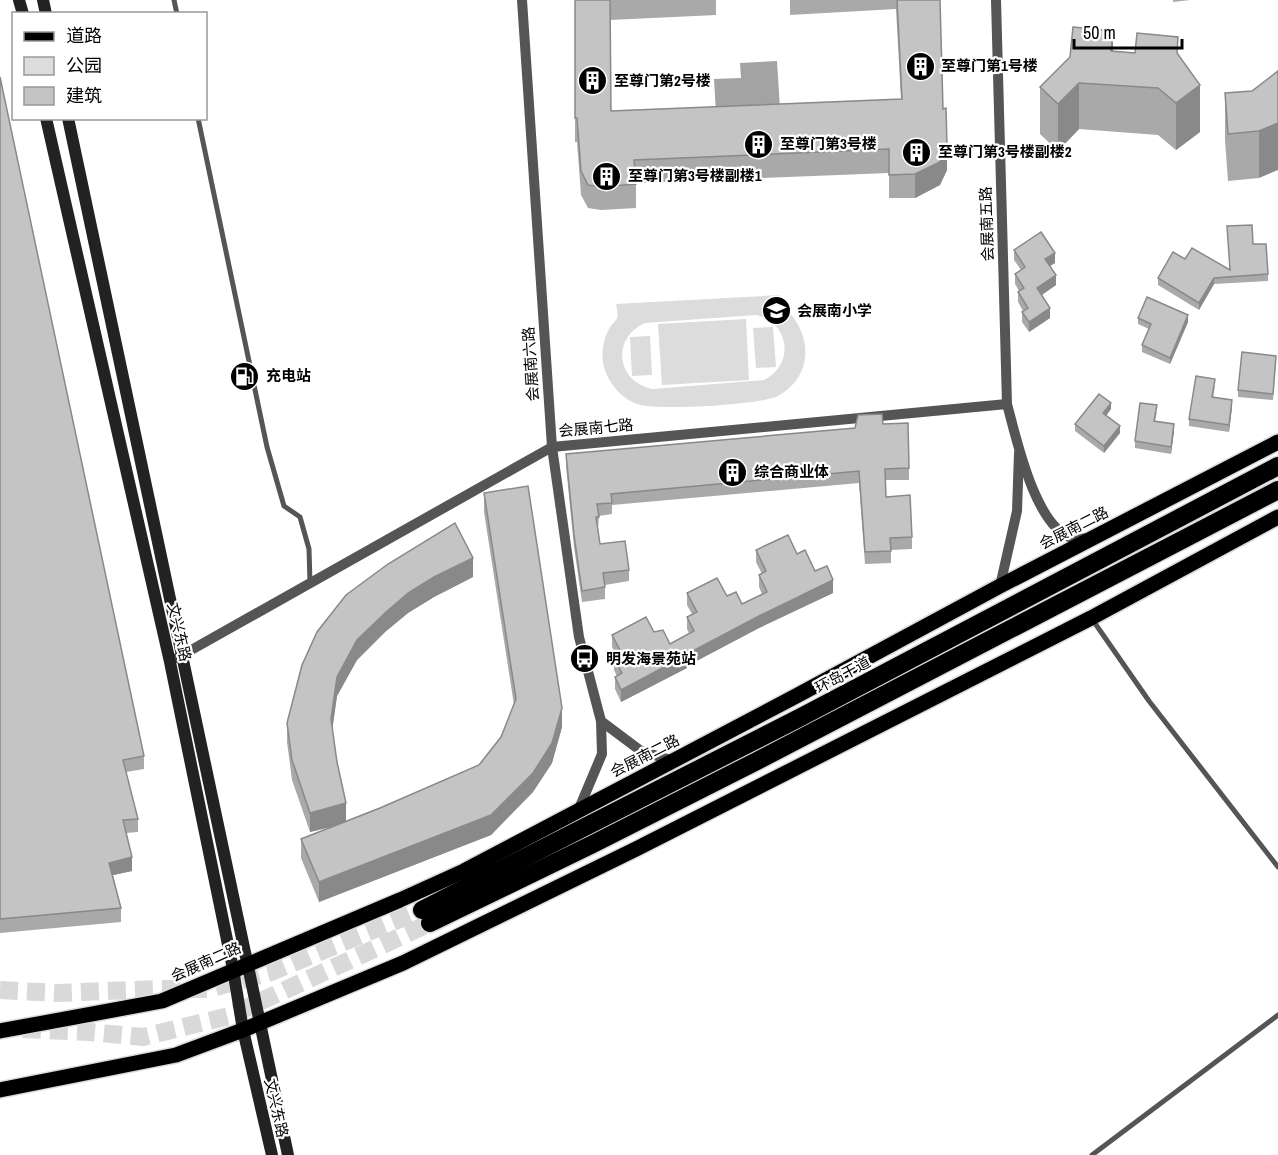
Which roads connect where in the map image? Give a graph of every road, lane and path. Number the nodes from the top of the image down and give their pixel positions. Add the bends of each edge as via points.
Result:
1 (522, 0) edge
2 (996, 0) edge
3 (46, 120) edge
4 (68, 120) edge
5 (198, 120) edge
6 (1007, 404) junction
7 (1278, 442) edge
8 (552, 447) junction
9 (1019, 447) junction
10 (1278, 466) edge
11 (1278, 490) edge
12 (1278, 517) edge
13 (1093, 538) junction
14 (310, 583) junction
15 (1000, 586) junction
16 (1091, 618) junction
17 (183, 655) junction
18 (170, 662) junction
19 (601, 721) junction
20 (674, 761) junction
21 (578, 811) junction
22 (1278, 867) edge
23 (240, 966) junction
24 (1278, 1015) edge
25 (259, 1023) junction
26 (243, 1030) junction
27 (0, 1031) edge
28 (0, 1090) edge
29 (272, 1155) edge
30 (288, 1155) edge
31 (1092, 1155) edge

1 - 8 street, 会展南六路
2 - 6 street, 会展南五路
3 - 18 main road, 文兴东路
4 - 17 main road, 文兴东路
5 - 14 lane via 267,447 284,506 300,517 309,549
6 - 8 street, 会展南七路
6 - 9 street, 会展南五路
7 - 13 main road, 会展南二路
8 - 14 street, 会展南七路
8 - 19 street, 会展南六路 via 579,637
9 - 13 street via 1043,512 1072,538
9 - 15 street via 1017,511
10 - 11 highway, 环岛干道 via 426,917 593,844
12 - 16 main road
13 - 15 main road, 会展南二路
14 - 17 street, 会展南七路
15 - 20 main road, 会展南二路
16 - 22 lane via 1149,701
16 - 25 main road via 403,963
17 - 18 street, 会展南七路
17 - 23 main road, 文兴东路
18 - 23 main road, 文兴东路
19 - 20 street via 641,751
19 - 21 street, 会展南六路 via 602,754
20 - 21 main road, 会展南二路
21 - 23 main road, 会展南二路 via 464,871
23 - 25 main road, 文兴东路
23 - 26 main road, 文兴东路
23 - 27 main road, 会展南二路 via 162,1001
24 - 31 lane
25 - 26 main road
25 - 30 main road, 文兴东路
26 - 28 main road via 176,1055
26 - 29 main road, 文兴东路

